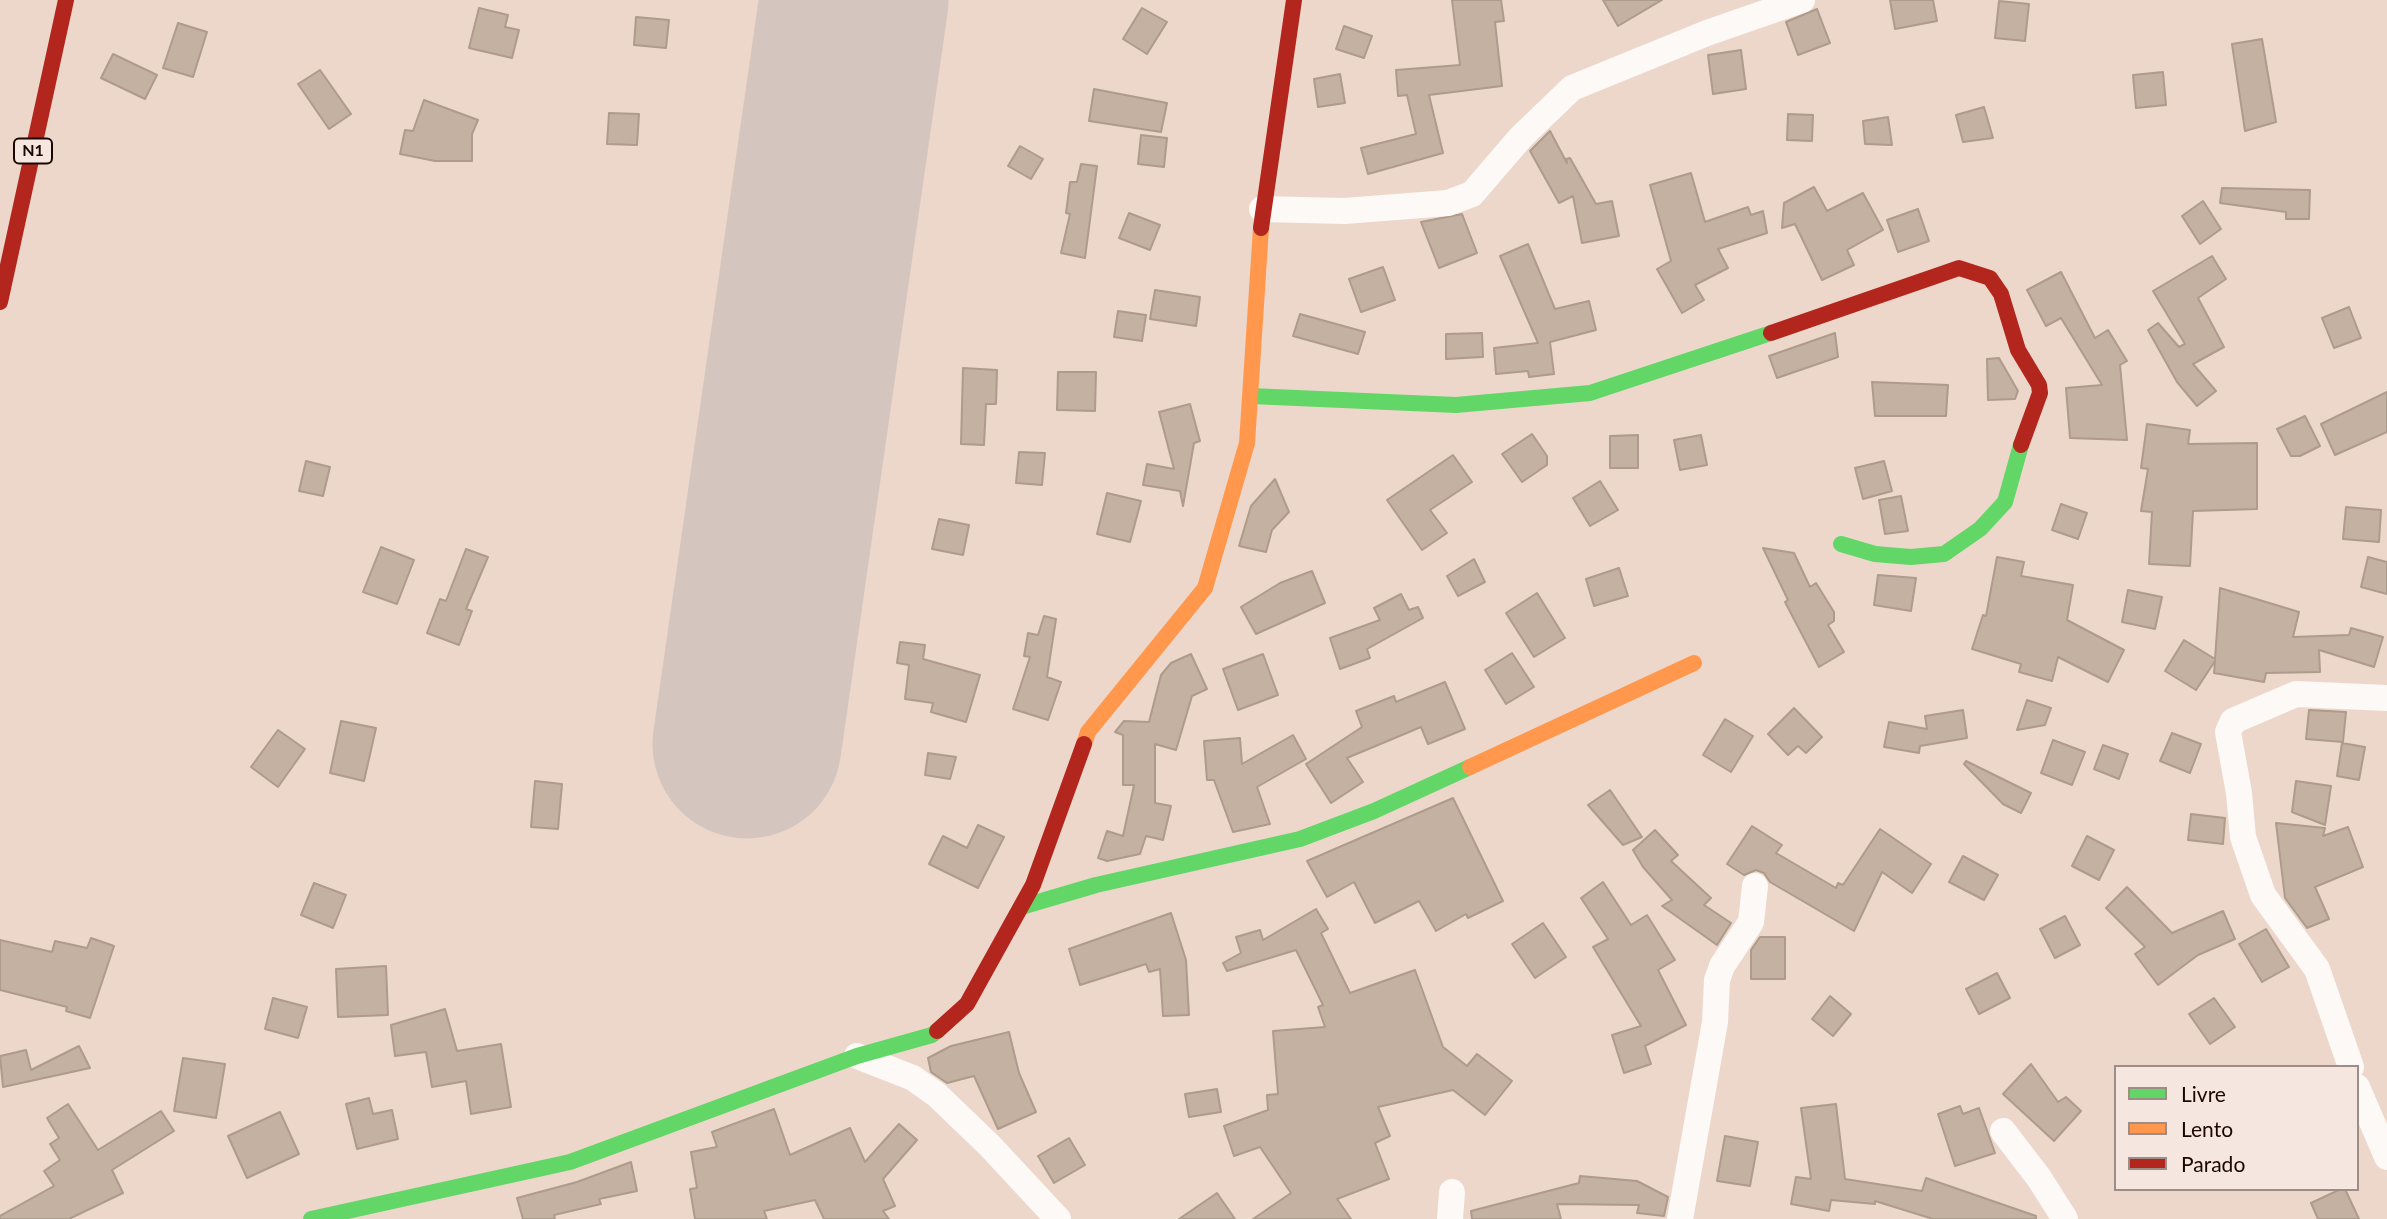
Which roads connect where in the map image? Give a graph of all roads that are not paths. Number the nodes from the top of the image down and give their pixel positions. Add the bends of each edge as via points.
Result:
1 (66, 0) edge
2 (1294, 0) edge
3 (1802, 0) edge
4 (1262, 209) junction
5 (0, 302) edge
6 (1251, 396) junction
7 (1841, 544) dead end
8 (1694, 663) dead end
9 (2387, 698) edge
10 (1755, 886) dead end
11 (1021, 907) junction
12 (857, 1056) junction
13 (2350, 1065) edge
14 (2359, 1092) edge
15 (2003, 1131) dead end
16 (2387, 1157) edge
17 (1452, 1192) dead end
18 (311, 1219) edge
19 (1058, 1219) edge
20 (1450, 1219) edge
21 (1680, 1219) edge
22 (2064, 1219) edge

1 - 5 main road, N1
2 - 4 main road
3 - 4 street via 1707,33 1572,89 1521,136 1472,194 1448,203 1344,211
4 - 6 main road
6 - 7 main road via 1456,405 1590,393 1959,268 1990,278 2040,393 2005,502 1980,529 1944,554 1875,554
6 - 11 main road via 1247,443 1205,588 1088,732
8 - 11 main road via 1374,811 1300,839 1096,885
9 - 13 street via 2296,694 2233,720 2228,732 2243,837 2263,895 2317,968
10 - 21 street via 1751,922 1717,980 1715,1022
11 - 12 main road via 967,1004 932,1035
12 - 18 main road via 570,1162
12 - 19 street via 913,1078 937,1096
14 - 16 street
15 - 22 street
17 - 20 street

